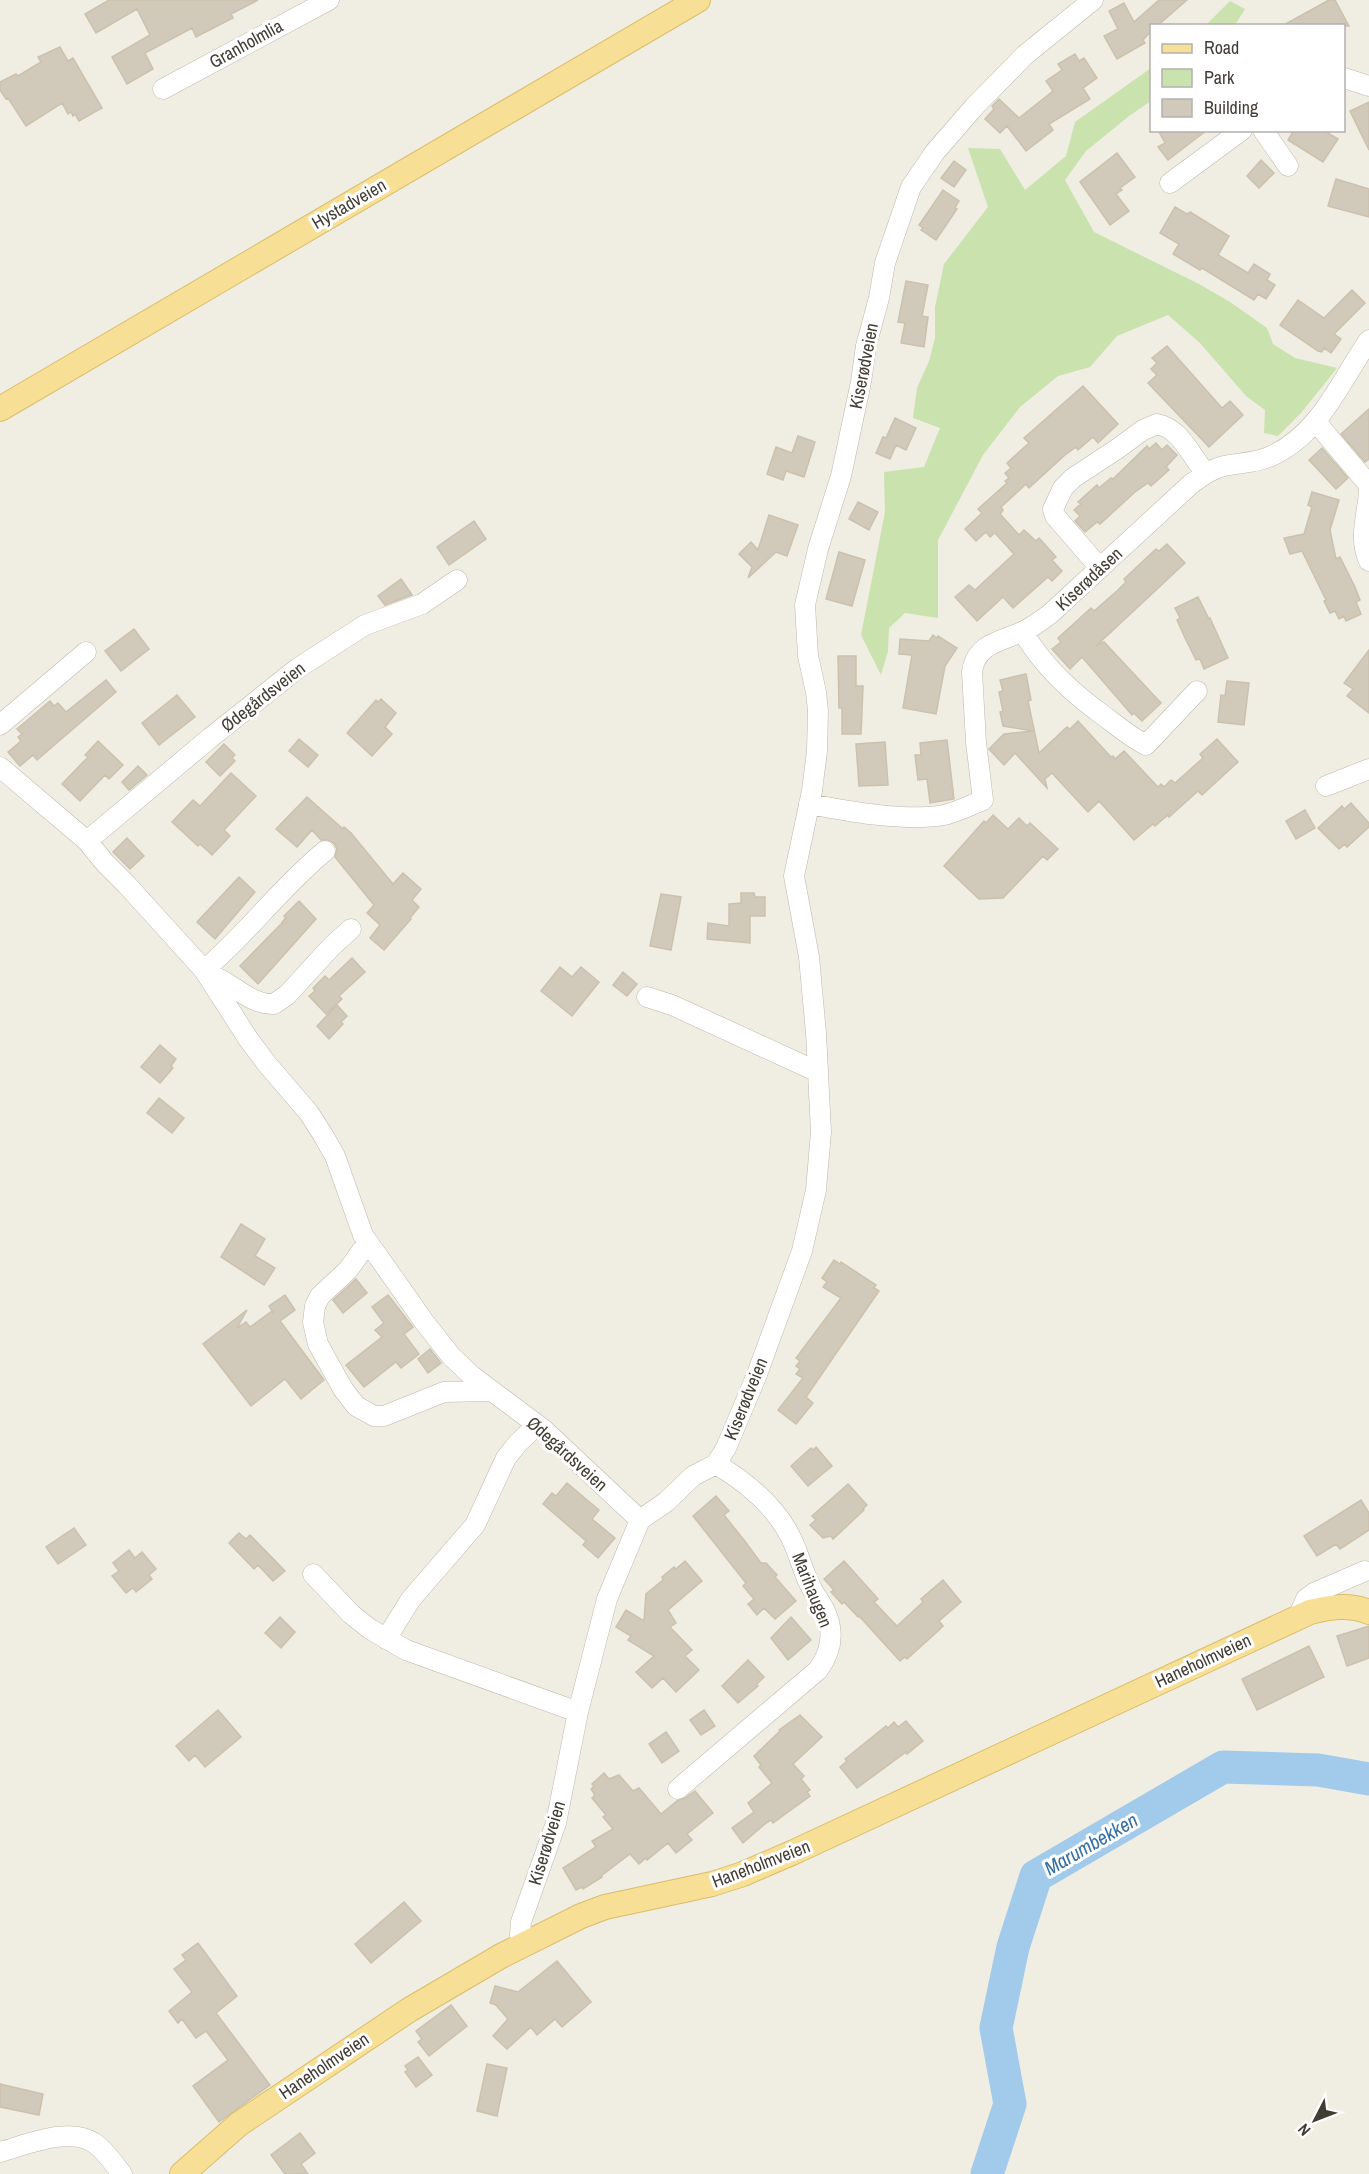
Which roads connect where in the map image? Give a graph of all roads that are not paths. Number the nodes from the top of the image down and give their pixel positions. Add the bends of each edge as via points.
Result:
1 (329, 0) edge
2 (698, 0) edge
3 (1093, 0) edge
4 (1345, 78) edge
5 (1369, 86) edge
6 (163, 89) dead end
7 (1239, 132) edge
8 (1264, 132) edge
9 (1288, 166) dead end
10 (1170, 183) dead end
11 (1369, 340) edge
12 (0, 409) edge
13 (1316, 422) junction
14 (1206, 473) junction
15 (1369, 485) edge
16 (1369, 490) edge
17 (1369, 561) edge
18 (1100, 568) junction
19 (457, 580) dead end
20 (1023, 632) junction
21 (86, 652) dead end
22 (1197, 691) dead end
23 (0, 725) edge
24 (0, 767) edge
25 (1369, 769) edge
26 (1326, 786) dead end
27 (809, 804) junction
28 (87, 841) junction
29 (325, 851) dead end
30 (351, 928) dead end
31 (206, 972) junction
32 (647, 998) dead end
33 (818, 1072) junction
34 (368, 1242) junction
35 (491, 1391) junction
36 (537, 1425) junction
37 (716, 1464) junction
38 (640, 1520) junction
39 (1365, 1571) dead end
40 (313, 1574) dead end
41 (1369, 1612) edge
42 (1298, 1617) junction
43 (386, 1639) junction
44 (578, 1712) junction
45 (678, 1789) dead end
46 (523, 1945) junction
47 (0, 2152) edge
48 (122, 2174) edge
49 (182, 2174) edge

1 - 6 street, Granholmlia
2 - 12 main road, Hystadveien
3 - 27 street, Kiserødveien via 1025,55 974,107 911,187 885,264 841,476 805,605 808,656 818,711
4 - 5 street
7 - 10 street
8 - 9 street
11 - 13 street, Kiserødåsen
13 - 14 street, Kiserødåsen via 1299,440 1268,458
13 - 15 street
14 - 18 street, Kiserødåsen
14 - 18 street via 1182,440 1157,424 1073,477 1053,509 1055,516
16 - 17 street via 1363,527
18 - 20 street, Kiserødåsen via 1050,614
19 - 28 street, Ødegårdsveien via 422,604 365,625 298,668
20 - 22 street via 1076,695 1146,745
20 - 27 street, Kiserødåsen via 989,645 973,665 983,800 923,817
21 - 23 street
24 - 28 street, Ødegårdsveien
25 - 26 street
27 - 33 street, Kiserødveien via 794,876 809,957
28 - 31 street, Ødegårdsveien
29 - 31 street
30 - 31 street, Ødegårdsveien via 274,1004 260,1003
31 - 34 street, Ødegårdsveien via 249,1040 323,1135
32 - 33 street via 672,1005
33 - 37 street, Kiserødveien via 821,1132 816,1190 802,1251 756,1377
34 - 35 street, Ødegårdsveien via 451,1356
34 - 35 street via 348,1270 320,1296 313,1322 318,1344 356,1406 374,1416 384,1416 444,1392
35 - 36 street, Ødegårdsveien
36 - 38 street, Ødegårdsveien
36 - 43 street via 506,1458 475,1526 411,1599
37 - 38 street via 693,1476
37 - 45 street, Marihaugen via 760,1496 790,1536 828,1620 830,1649 818,1670
38 - 44 street, Kiserødveien via 607,1599
39 - 42 street via 1305,1599
40 - 43 street via 351,1614
41 - 42 main road, Haneholmveien via 1334,1607
42 - 46 main road, Haneholmveien via 743,1874 605,1907
43 - 44 street via 406,1650
44 - 46 street, Kiserødveien via 556,1823 521,1922
46 - 49 main road, Haneholmveien via 446,1987 298,2083 220,2138
47 - 48 street via 62,2136 81,2137 95,2144

